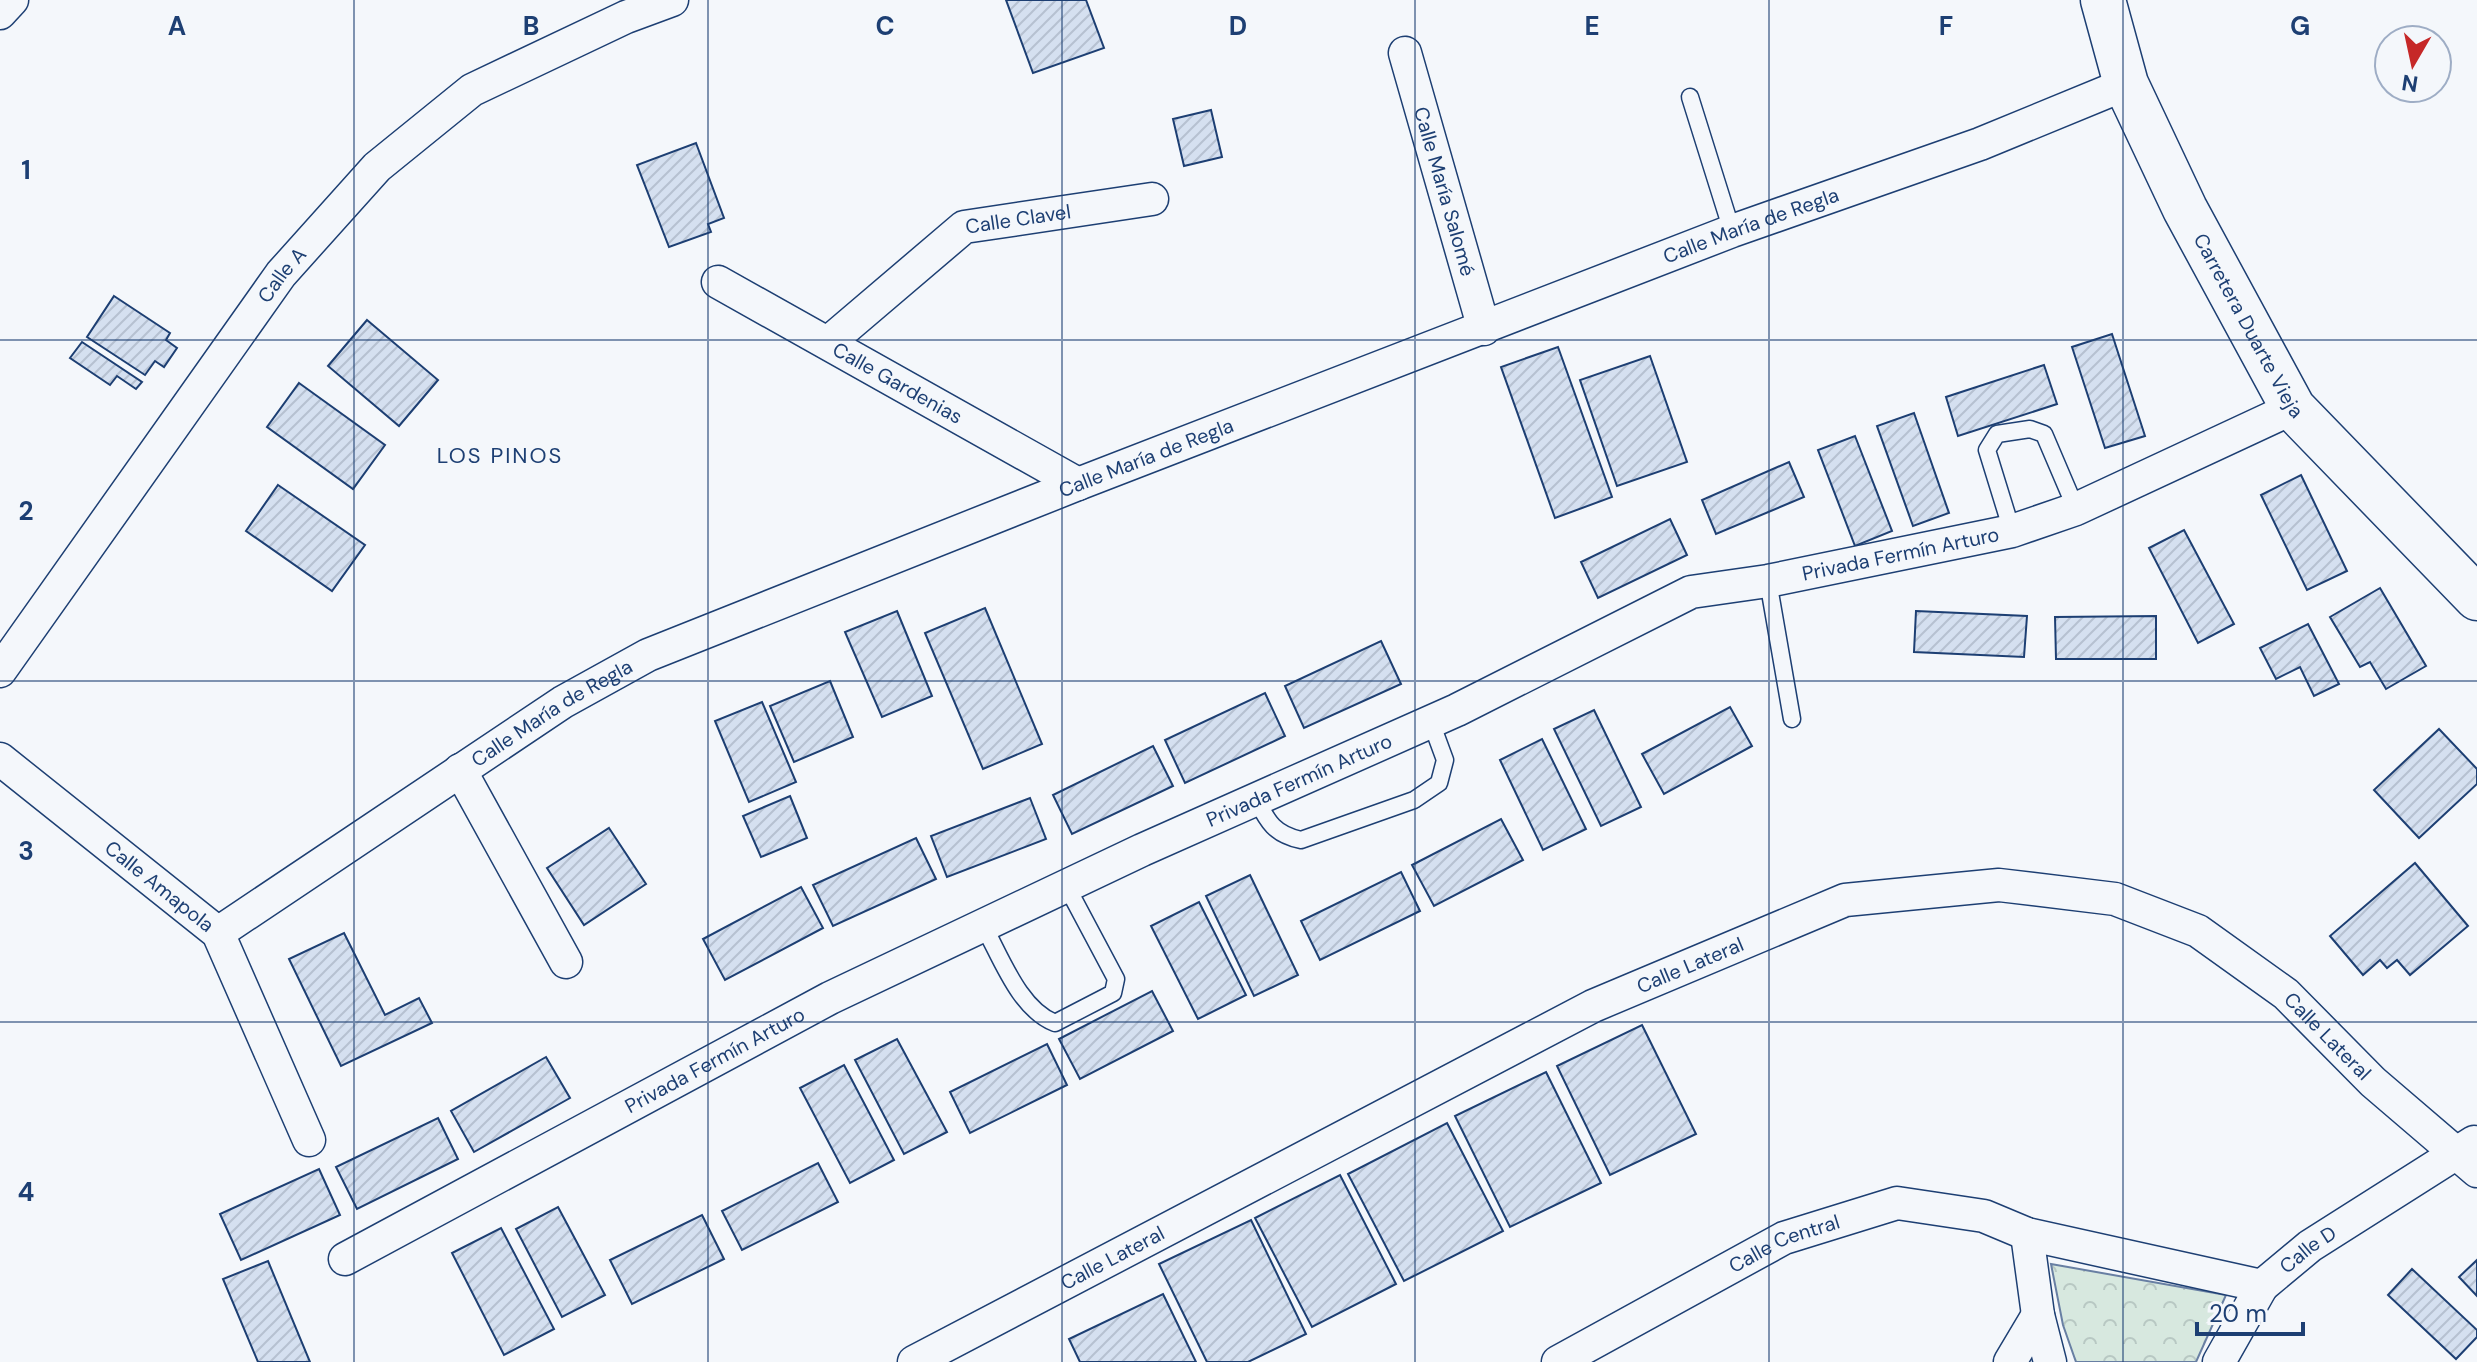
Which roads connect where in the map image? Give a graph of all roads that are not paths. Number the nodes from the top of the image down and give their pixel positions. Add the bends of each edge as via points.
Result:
1 (12, 0) edge
2 (672, 0) edge
3 (2103, 0) edge
4 (0, 13) edge
5 (1405, 53) dead end
6 (2126, 84) junction
7 (1690, 97) dead end
8 (1152, 199) dead end
9 (1732, 231) junction
10 (718, 282) dead end
11 (1484, 329) junction
12 (829, 342) junction
13 (2293, 408) junction
14 (1078, 484) junction
15 (2076, 509) junction
16 (2012, 531) junction
17 (1768, 581) junction
18 (2477, 598) edge
19 (0, 671) edge
20 (1792, 719) dead end
21 (1431, 722) junction
22 (0, 759) edge
23 (460, 770) junction
24 (1256, 799) junction
25 (1066, 885) junction
26 (983, 925) junction
27 (218, 933) junction
28 (566, 962) dead end
29 (309, 1140) dead end
30 (2472, 1155) edge
31 (2027, 1234) junction
32 (345, 1259) dead end
33 (2262, 1286) junction
34 (2038, 1315) junction
35 (914, 1362) edge
36 (1558, 1362) edge
37 (2010, 1362) edge
38 (2050, 1362) edge
39 (2219, 1362) edge

1 - 4 street
2 - 19 street, Calle A via 472,90 377,167 281,274
3 - 6 main road, Carretera Duarte Vieja
5 - 11 street, Calle María Salomé
6 - 9 street, Calle María de Regla via 1980,144
6 - 13 main road, Carretera Duarte Vieja via 2185,209
7 - 9 lane
8 - 12 street, Calle Clavel via 964,227
9 - 11 street, Calle María de Regla
10 - 12 street, Calle Gardenias
11 - 14 street, Calle María de Regla
12 - 14 street, Calle Gardenias
13 - 15 street, Privada Fermín Arturo
13 - 18 main road, Carretera Duarte Vieja
14 - 23 street, Calle María de Regla via 648,655 563,702
15 - 16 street, Privada Fermín Arturo
15 - 16 lane via 2044,434 2030,429 1997,434 1987,450
16 - 17 street, Privada Fermín Arturo
17 - 20 lane
17 - 21 street, Privada Fermín Arturo via 1691,592
21 - 24 street, Privada Fermín Arturo
21 - 24 lane via 1445,760 1439,783 1414,800 1301,840 1269,826
22 - 27 street, Calle Amapola
23 - 27 street, Calle María de Regla
23 - 28 street
24 - 25 street, Privada Fermín Arturo
25 - 26 street, Privada Fermín Arturo
25 - 26 lane via 1116,979 1113,993 1084,1010 1055,1023 1042,1018 1022,995
26 - 32 street, Privada Fermín Arturo via 830,998
27 - 29 street, Calle Amapola
30 - 33 street, Calle D via 2310,1246
30 - 35 street, Calle Lateral via 2373,1082 2286,994 2198,931 2115,899 1999,885 1845,900 1593,1006
31 - 33 street, Calle D
31 - 34 street
31 - 36 street, Calle Central via 1984,1216 1897,1203 1784,1238
33 - 39 street
34 - 37 street
34 - 38 street

